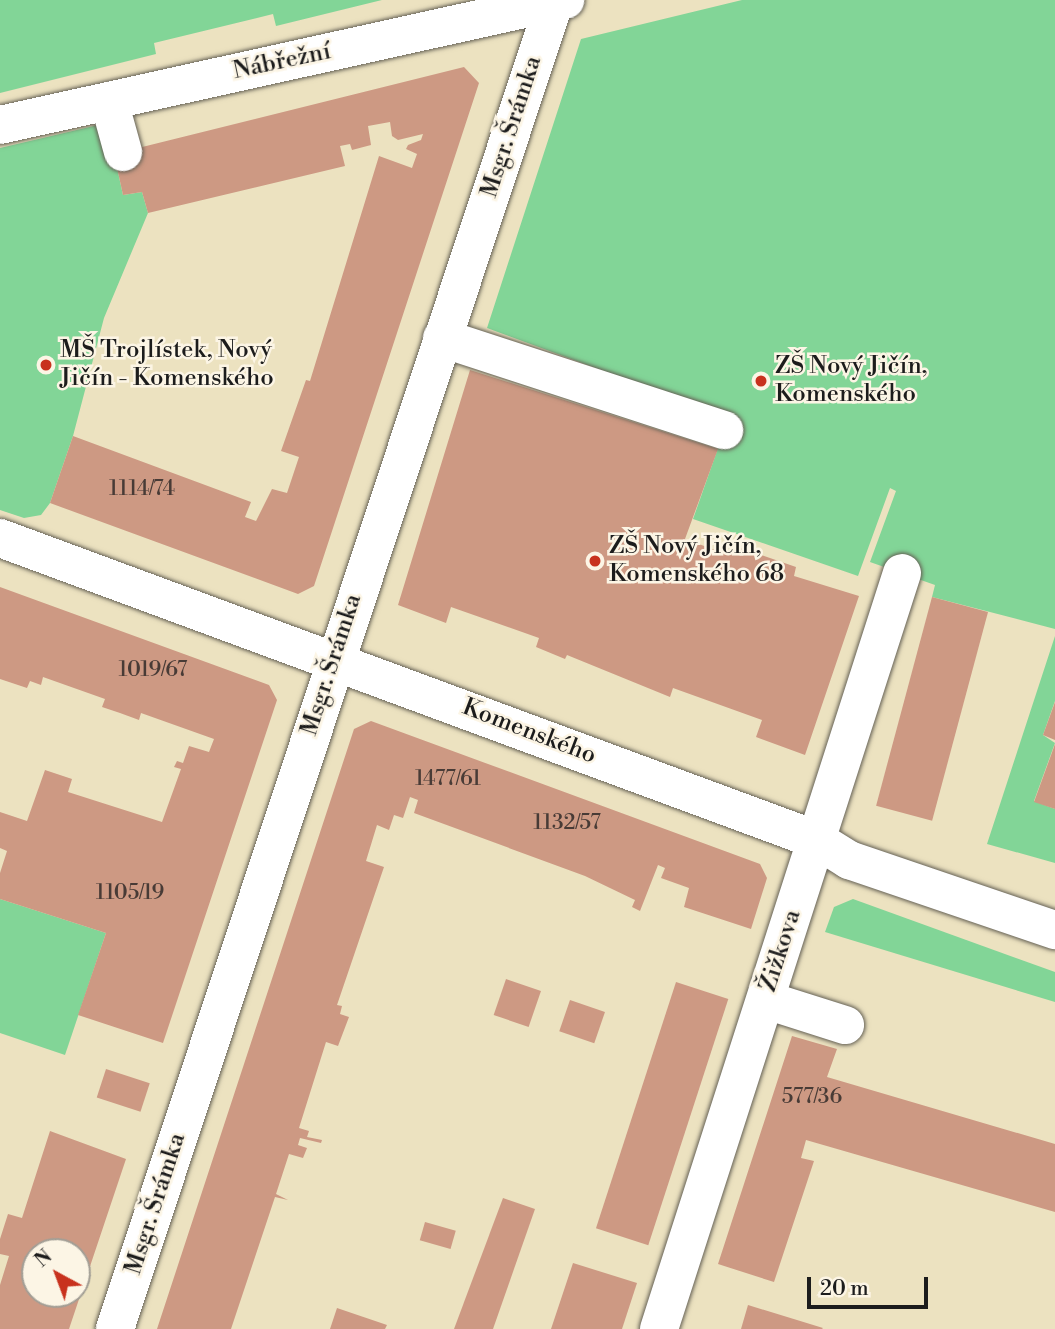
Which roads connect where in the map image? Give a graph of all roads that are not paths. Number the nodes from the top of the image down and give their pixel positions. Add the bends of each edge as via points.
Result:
1 (559, 1) edge
2 (109, 101) junction
3 (0, 125) edge
4 (123, 152) dead end
5 (442, 338) junction
6 (724, 430) dead end
7 (0, 538) edge
8 (902, 573) dead end
9 (334, 658) junction
10 (817, 840) junction
11 (1055, 930) edge
12 (766, 1000) junction
13 (845, 1025) dead end
14 (115, 1329) edge
15 (659, 1329) edge

1 - 2 street, Nábřežní
1 - 5 street, Msgr. Šrámka
2 - 3 street, Nábřežní
2 - 4 street
5 - 6 street
5 - 9 street, Msgr. Šrámka
7 - 9 street, Komenského
8 - 10 street, Žižkova
9 - 10 street, Komenského
9 - 14 street, Msgr. Šrámka
10 - 11 street, Komenského via 849,860
10 - 12 street, Žižkova
12 - 13 street
12 - 15 street, Žižkova

